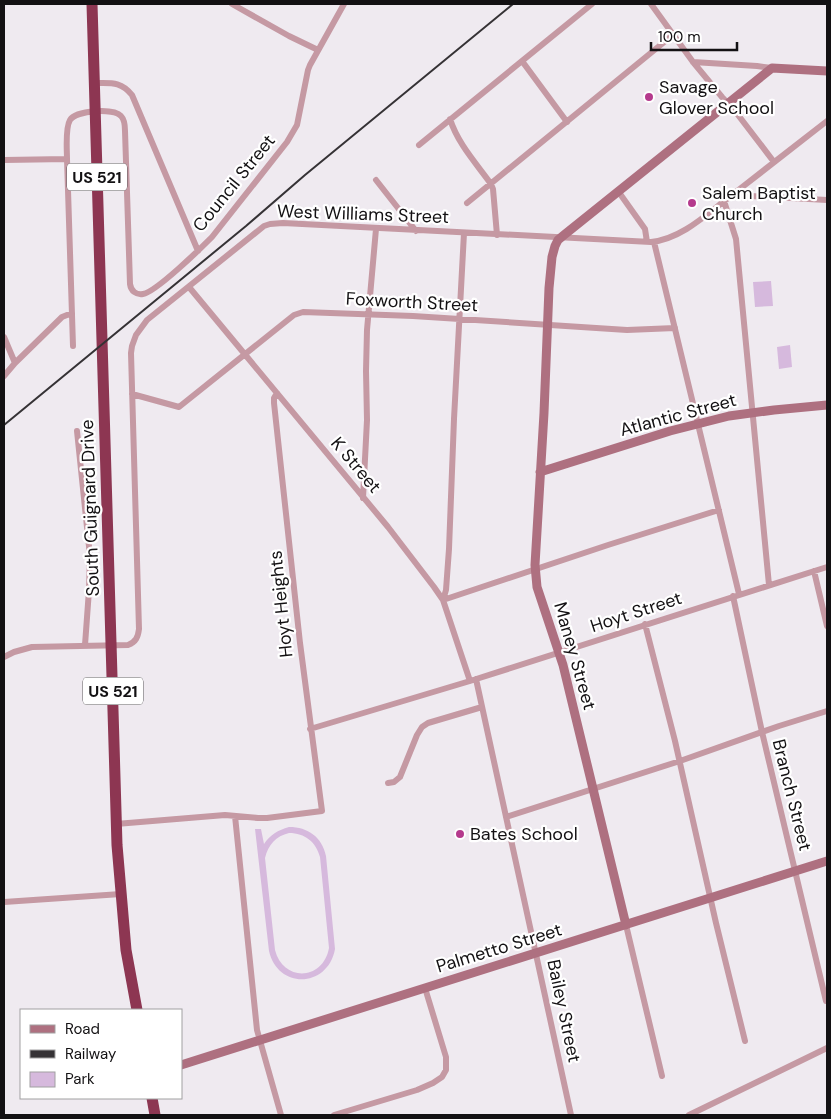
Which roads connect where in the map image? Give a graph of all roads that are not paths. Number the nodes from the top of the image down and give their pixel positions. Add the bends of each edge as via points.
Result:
1 (92, 4) edge
2 (232, 4) edge
3 (344, 4) edge
4 (592, 4) edge
5 (651, 4) edge
6 (674, 34) junction
7 (318, 50) junction
8 (522, 61) junction
9 (693, 62) junction
10 (772, 68) junction
11 (827, 71) edge
12 (95, 83) junction
13 (728, 104) junction
14 (96, 112) junction
15 (450, 119) junction
16 (827, 121) edge
17 (568, 122) junction
18 (419, 144) dead end
19 (67, 159) junction
20 (4, 160) edge
21 (774, 162) junction
22 (376, 180) dead end
23 (491, 184) junction
24 (618, 192) junction
25 (732, 195) junction
26 (827, 200) edge
27 (724, 201) junction
28 (467, 203) dead end
29 (376, 229) junction
30 (416, 231) junction
31 (464, 233) junction
32 (497, 235) junction
33 (561, 238) junction
34 (647, 242) junction
35 (654, 242) junction
36 (198, 251) junction
37 (189, 286) junction
38 (72, 313) junction
39 (368, 314) junction
40 (460, 320) junction
41 (548, 325) junction
42 (675, 328) junction
43 (4, 337) edge
44 (73, 346) dead end
45 (245, 354) junction
46 (15, 363) junction
47 (4, 376) edge
48 (277, 393) junction
49 (132, 394) junction
50 (827, 405) edge
51 (752, 413) junction
52 (698, 423) junction
53 (77, 431) dead end
54 (540, 472) junction
55 (364, 498) junction
56 (719, 510) junction
57 (827, 567) edge
58 (535, 569) junction
59 (814, 571) junction
60 (769, 585) junction
61 (736, 595) junction
62 (443, 600) junction
63 (645, 624) junction
64 (827, 626) edge
65 (85, 645) junction
66 (111, 645) junction
67 (559, 652) junction
68 (4, 657) edge
69 (473, 680) junction
70 (482, 707) junction
71 (827, 711) edge
72 (310, 729) junction
73 (762, 732) junction
74 (680, 761) junction
75 (388, 783) dead end
76 (593, 788) junction
77 (234, 816) junction
78 (506, 817) junction
79 (116, 824) junction
80 (827, 861) edge
81 (795, 871) junction
82 (121, 894) junction
83 (711, 898) junction
84 (4, 902) edge
85 (626, 925) junction
86 (536, 954) junction
87 (426, 988) junction
88 (826, 1001) edge
89 (137, 1009) edge
90 (260, 1040) junction
91 (745, 1041) dead end
92 (827, 1048) edge
93 (182, 1065) edge
94 (662, 1076) dead end
95 (152, 1099) edge
96 (154, 1115) edge
97 (281, 1115) edge
98 (334, 1115) edge
99 (571, 1115) edge
100 (688, 1115) edge

1 - 12 highway, South Guignard Drive / US 521
2 - 7 street
3 - 7 street, Council Street
4 - 8 street
5 - 6 street
6 - 9 street
6 - 17 street
7 - 36 street, Council Street via 308,70 295,130
8 - 15 street
8 - 17 street
9 - 10 street
9 - 13 street
10 - 11 street
10 - 13 street
12 - 14 highway, South Guignard Drive / US 521
12 - 36 street via 122,85 132,95
13 - 21 street
13 - 24 street
14 - 19 street via 80,113 70,120
14 - 36 street, Council Street via 115,112 125,123 132,290 137,294 148,292
14 - 66 highway, South Guignard Drive / US 521
15 - 18 street
15 - 23 street via 461,143
16 - 21 street, West Williams Street
17 - 23 street
19 - 20 street
19 - 38 street
21 - 25 street, West Williams Street
22 - 30 street
23 - 28 street
23 - 32 street
24 - 33 street
24 - 34 street via 645,229
25 - 26 street
25 - 27 street, West Williams Street
27 - 35 street, West Williams Street via 676,235
27 - 51 street via 736,239
29 - 30 street, West Williams Street
29 - 37 street, West Williams Street via 270,224 259,229
29 - 39 street
30 - 31 street, West Williams Street
31 - 32 street, West Williams Street
31 - 40 street
32 - 33 street, West Williams Street
33 - 34 street, West Williams Street
33 - 41 street, Maney Street via 552,257
34 - 35 street, West Williams Street
35 - 42 street, Branch Street
37 - 45 street, K Street
37 - 49 street, West Williams Street via 147,320 136,335 131,353
38 - 44 street
38 - 46 street via 62,317
39 - 40 street, Foxworth Street
39 - 45 street, Foxworth Street via 298,313
39 - 55 street
40 - 41 street, Foxworth Street
40 - 62 street via 449,549
41 - 42 street, Foxworth Street via 637,330
41 - 54 street, Maney Street
42 - 52 street, Branch Street
43 - 46 street
45 - 48 street, K Street
45 - 49 street, Foxworth Street via 179,407
46 - 47 street
48 - 55 street, K Street
48 - 72 street, Hoyt Heights via 275,412
49 - 66 street, West Williams Street via 139,629 133,643
50 - 51 street, Atlantic Street
51 - 52 street, Atlantic Street
51 - 60 street
52 - 54 street, Atlantic Street
52 - 56 street, Branch Street
53 - 65 street via 89,545
54 - 58 street, Maney Street
55 - 62 street, K Street
56 - 58 street
56 - 61 street, Branch Street
57 - 59 street, Hoyt Street
58 - 62 street
58 - 67 street, Maney Street via 537,587
59 - 60 street, Hoyt Street
59 - 64 street
60 - 61 street, Hoyt Street
61 - 63 street, Hoyt Street
61 - 73 street, Branch Street
62 - 69 street, K Street
63 - 67 street, Hoyt Street
63 - 74 street
65 - 66 street
65 - 68 street via 32,647
66 - 79 highway, South Guignard Drive / US 521
67 - 69 street, Hoyt Street
67 - 76 street, Maney Street
69 - 70 street, Bailey Street
69 - 72 street, Hoyt Street
70 - 75 street via 422,727 400,777
70 - 78 street, Bailey Street
71 - 73 street
72 - 77 street, Hoyt Heights via 322,811 258,818
73 - 74 street
73 - 81 street, Branch Street
74 - 76 street
74 - 83 street
76 - 78 street
76 - 85 street, Maney Street
77 - 79 street
77 - 90 street
78 - 86 street, Bailey Street
79 - 82 highway, South Guignard Drive / US 521
80 - 81 street, Palmetto Street
81 - 83 street, Palmetto Street
81 - 88 street, Branch Street
82 - 84 street
82 - 89 highway, South Guignard Drive / US 521 via 126,950
83 - 85 street, Palmetto Street
83 - 91 street
85 - 86 street, Palmetto Street
85 - 94 street, Maney Street
86 - 87 street, Palmetto Street
86 - 99 street, Bailey Street
87 - 90 street, Palmetto Street
87 - 98 street via 446,1058 442,1077 417,1090
90 - 93 street, Palmetto Street
90 - 97 street
92 - 100 street
95 - 96 highway

